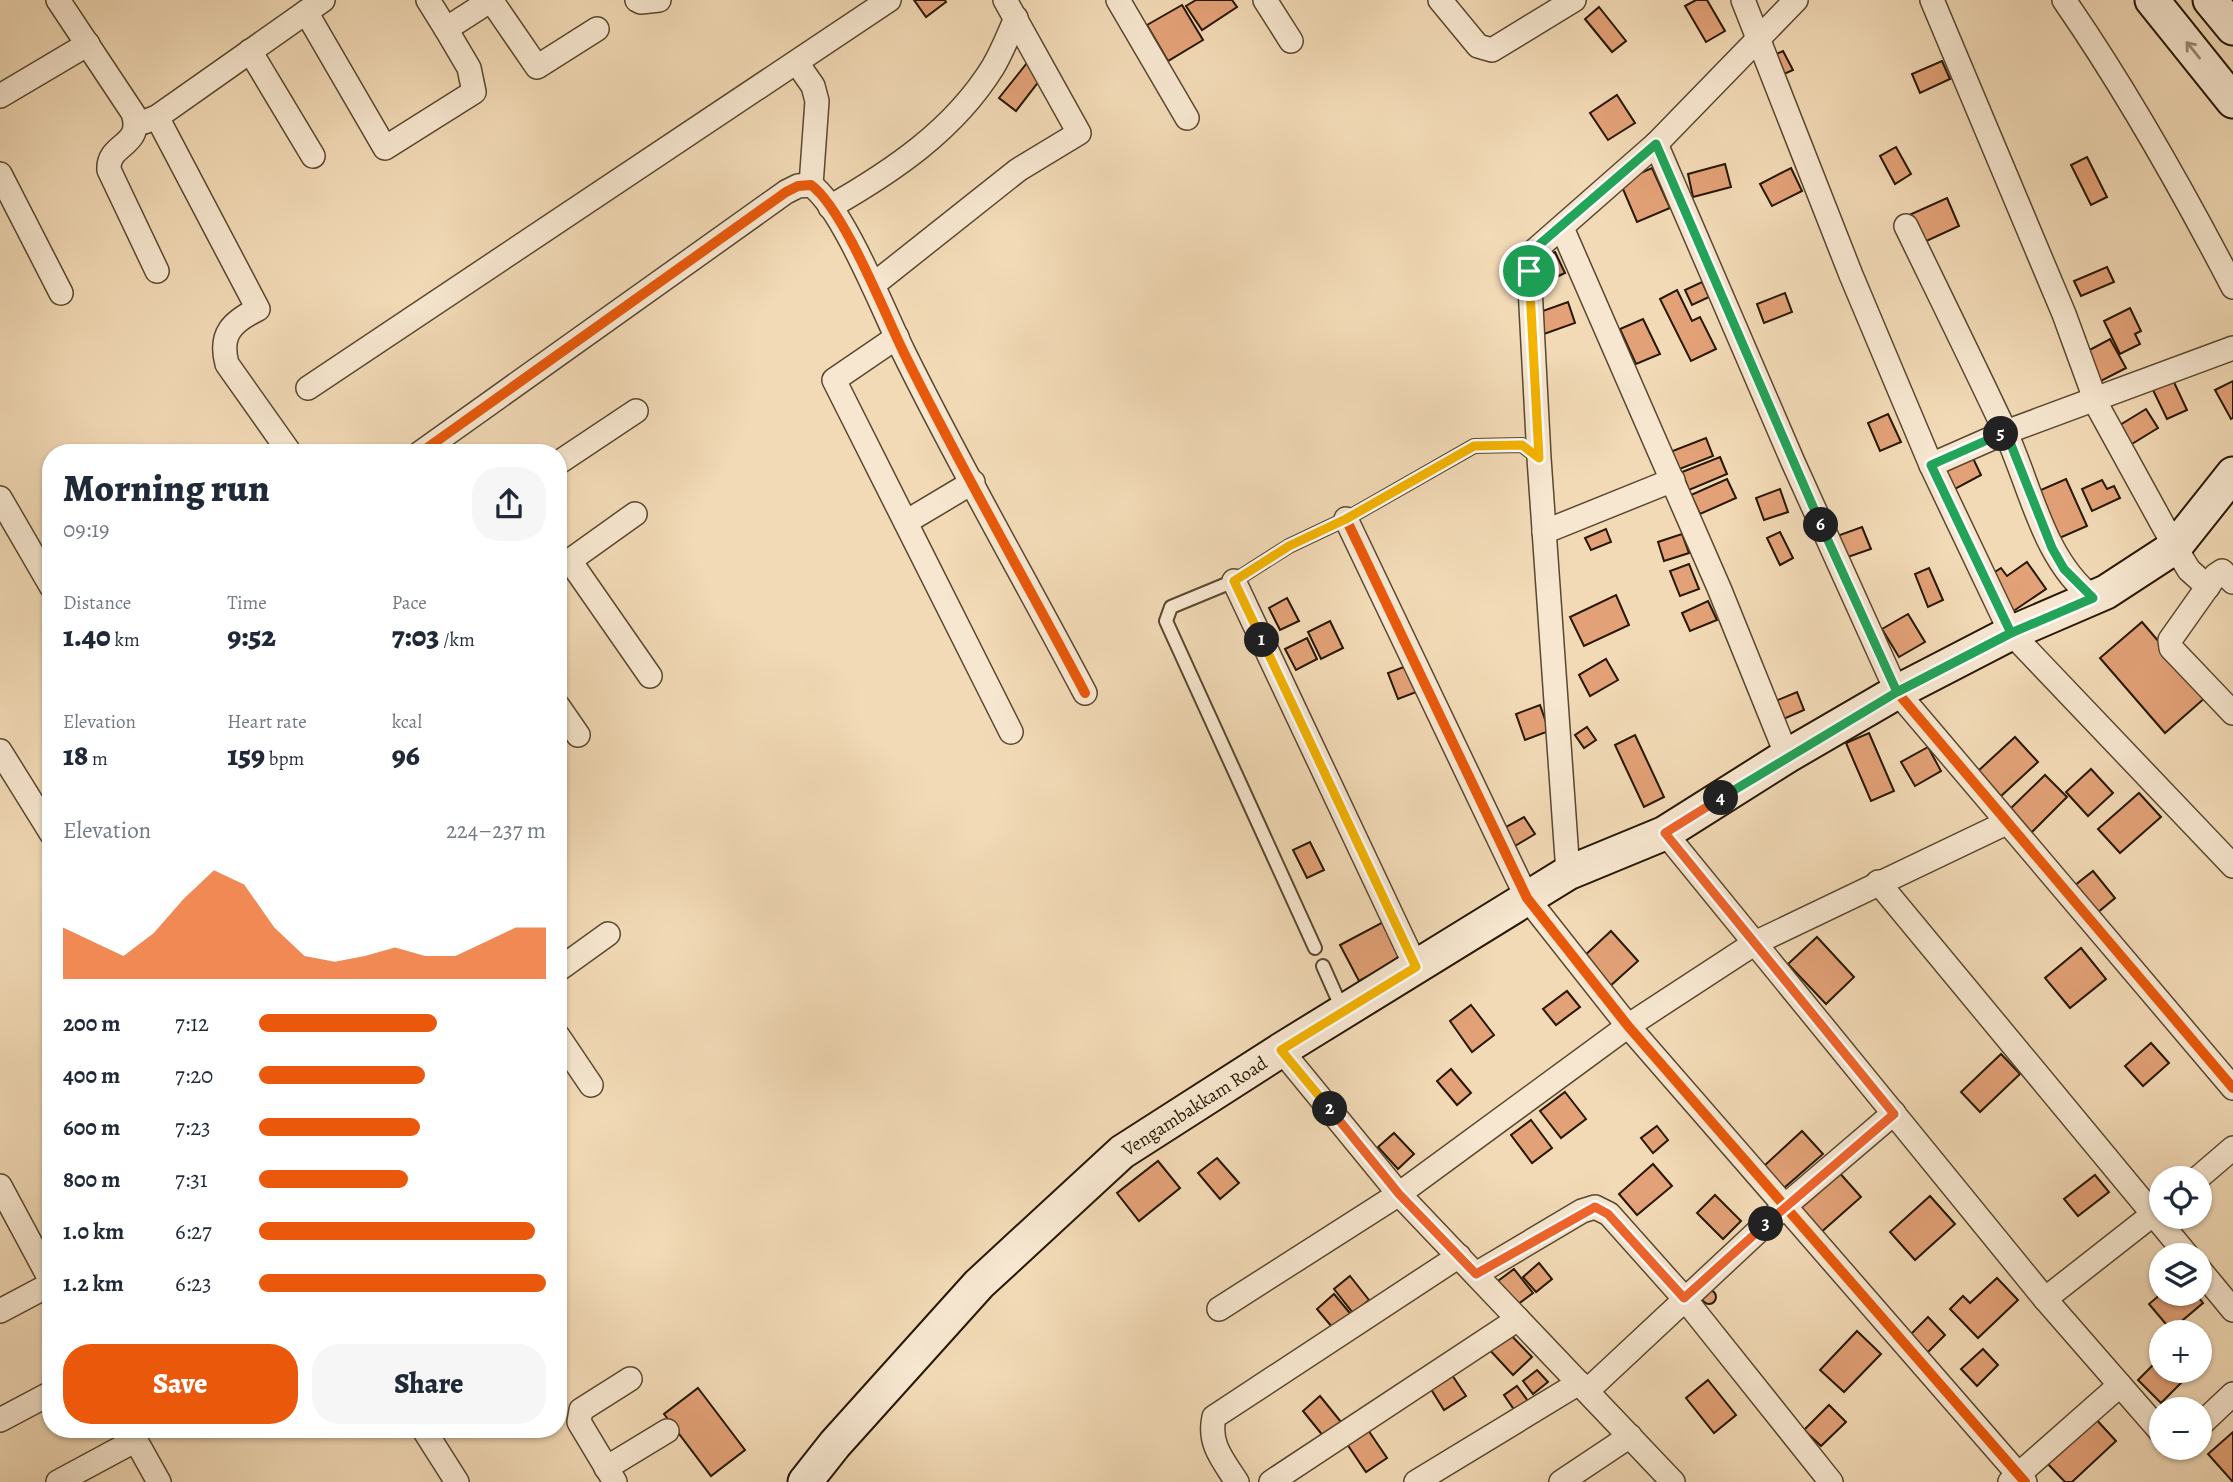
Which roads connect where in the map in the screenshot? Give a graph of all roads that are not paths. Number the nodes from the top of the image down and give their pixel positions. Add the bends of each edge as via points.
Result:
1 (58, 0) edge
2 (428, 0) edge
3 (491, 0) edge
4 (637, 0) edge
5 (659, 0) edge
6 (890, 0) edge
7 (1118, 0) edge
8 (1265, 0) edge
9 (1440, 0) edge
10 (1574, 0) edge
11 (1743, 0) edge
12 (1796, 0) edge
13 (1932, 0) edge
14 (2064, 0) edge
15 (2152, 0) edge
16 (2210, 0) edge
17 (315, 6) edge
18 (1011, 9) edge
19 (2233, 28) edge
20 (446, 29) junction
21 (597, 29) dead end
22 (1758, 38) junction
23 (1292, 41) dead end
24 (88, 44) junction
25 (250, 51) junction
26 (797, 63) junction
27 (0, 96) edge
28 (2233, 101) edge
29 (1187, 118) dead end
30 (147, 121) junction
31 (1656, 144) junction
32 (313, 156) dead end
33 (0, 174) edge
34 (811, 185) junction
35 (830, 207) junction
36 (1906, 226) dead end
37 (1562, 228) junction
38 (157, 271) dead end
39 (873, 285) junction
40 (2233, 287) edge
41 (61, 293) dead end
42 (897, 337) junction
43 (2233, 348) edge
44 (309, 388) dead end
45 (2096, 400) junction
46 (636, 411) dead end
47 (2006, 432) junction
48 (284, 444) edge
49 (432, 444) edge
50 (567, 457) edge
51 (1539, 458) junction
52 (1931, 465) junction
53 (2233, 474) edge
54 (1673, 480) junction
55 (973, 482) junction
56 (0, 498) edge
57 (635, 514) dead end
58 (1346, 519) junction
59 (906, 522) junction
60 (1544, 532) junction
61 (2175, 547) junction
62 (567, 563) edge
63 (567, 569) edge
64 (42, 570) edge
65 (1234, 581) junction
66 (2233, 582) edge
67 (2207, 587) junction
68 (2093, 598) junction
69 (2011, 633) junction
70 (650, 676) dead end
71 (1897, 692) junction
72 (1085, 693) dead end
73 (2233, 713) edge
74 (567, 719) edge
75 (1011, 732) dead end
76 (578, 735) dead end
77 (0, 751) edge
78 (1787, 756) junction
79 (42, 819) edge
80 (2006, 822) junction
81 (1665, 833) junction
82 (2233, 866) edge
83 (1569, 873) junction
84 (1878, 882) junction
85 (1527, 898) junction
86 (608, 934) dead end
87 (1755, 943) junction
88 (1315, 948) dead end
89 (567, 964) edge
90 (1323, 966) dead end
91 (1416, 967) junction
92 (1344, 1011) junction
93 (1628, 1026) junction
94 (567, 1049) edge
95 (1281, 1050) junction
96 (591, 1084) dead end
97 (2233, 1088) edge
98 (1894, 1114) junction
99 (2233, 1148) edge
100 (2212, 1166) edge
101 (1399, 1194) junction
102 (3, 1199) edge
103 (2149, 1203) edge
104 (1785, 1206) junction
105 (2149, 1218) edge
106 (1459, 1256) junction
107 (42, 1267) edge
108 (1476, 1274) junction
109 (2212, 1285) edge
110 (42, 1288) edge
111 (1684, 1298) junction
112 (2045, 1299) junction
113 (1219, 1309) dead end
114 (2233, 1310) edge
115 (0, 1311) edge
116 (1518, 1319) junction
117 (630, 1379) dead end
118 (2120, 1385) junction
119 (1583, 1387) junction
120 (2233, 1394) edge
121 (42, 1398) edge
122 (2212, 1414) edge
123 (2149, 1418) edge
124 (0, 1420) edge
125 (667, 1431) dead end
126 (1630, 1436) junction
127 (128, 1438) edge
128 (135, 1438) edge
129 (429, 1438) edge
130 (611, 1475) edge
131 (2018, 1480) edge
132 (58, 1482) edge
133 (159, 1482) edge
134 (457, 1482) edge
135 (805, 1482) edge
136 (1237, 1482) edge
137 (1271, 1482) edge
138 (1416, 1482) edge
139 (1562, 1482) edge
140 (1673, 1482) edge
141 (1831, 1482) edge

1 - 24 street
2 - 20 street
3 - 20 street
3 - 21 street via 537,67
4 - 5 street
6 - 26 street
7 - 29 street
8 - 23 street
9 - 10 street via 1478,46 1492,50
11 - 22 street
12 - 22 street
13 - 45 street
14 - 40 street via 2190,206
28 -> 15 main road
16 - 19 main road
17 - 20 street via 385,148 474,92 469,68
17 - 25 street
18 - 35 street via 993,67 956,115 894,170
18 - 39 street via 1079,133 1018,170
22 - 31 street
22 - 52 street
24 - 27 street
24 - 30 street via 133,113
25 - 30 street
25 - 32 street
26 - 34 street via 817,101
26 - 44 street
30 - 38 street via 112,155 109,170
30 - 48 street via 258,309 242,317 223,346 227,364
31 - 37 street
31 - 71 street
33 - 41 street
34 - 35 street
34 - 49 street via 786,192
35 - 39 street
36 - 47 street
37 - 51 street via 1533,252 1529,271
37 - 54 street
39 - 42 street
42 - 55 street
42 - 59 street via 834,380
43 - 45 street
45 - 47 street
45 - 61 street
46 - 50 street
47 - 52 street
47 - 68 street via 2052,548 2064,569
51 - 58 lane via 1522,445 1474,446
51 - 60 street
52 - 69 street
53 - 61 main road, Vengambakkam Road
54 - 60 street
54 - 78 street
55 - 59 street
55 - 72 street
56 - 64 street
57 - 62 street
58 - 65 lane via 1289,546
58 - 85 street
59 - 75 street
60 - 83 street
61 - 67 street
61 - 68 main road, Vengambakkam Road
63 - 70 street
65 - 88 lane via 1171,607 1166,621
65 - 91 street
66 - 67 street via 2222,571
67 - 73 street via 2171,640 2171,648
68 - 69 main road, Vengambakkam Road
69 - 71 main road, Vengambakkam Road
69 - 82 street
71 - 78 main road, Vengambakkam Road
71 - 80 street
74 - 76 street
77 - 79 street
78 - 81 main road, Vengambakkam Road
80 - 84 street
80 - 97 street
81 - 83 main road, Vengambakkam Road
81 - 87 street
83 - 85 main road, Vengambakkam Road
84 - 87 street
84 - 103 street
85 - 91 main road, Vengambakkam Road
85 - 93 street
86 - 89 street
87 - 93 street
87 - 98 street
90 - 92 lane
91 - 92 main road, Vengambakkam Road
92 - 95 main road, Vengambakkam Road
93 - 101 street
93 - 104 street
94 - 96 street
95 - 101 street
95 - 135 main road, Vengambakkam Road via 1122,1152 979,1284
98 - 104 street
98 - 112 street
99 - 100 street
101 - 106 street
101 - 113 street
102 - 107 street
104 - 111 street
104 - 131 street
105 - 112 street
106 - 108 street
106 - 136 street via 1214,1417 1215,1448
108 - 111 street via 1595,1207 1608,1214
108 - 116 street
109 - 114 street
110 - 115 street
111 - 119 street
111 - 141 street
112 - 118 street
116 - 119 street
116 - 137 street
117 - 130 street via 578,1415
118 - 123 street
118 - 131 street
119 - 126 street
119 - 138 street
120 - 122 street
121 - 124 street
125 - 130 street
126 - 139 street
126 - 140 street
127 - 132 street
128 - 133 street
129 - 134 street

